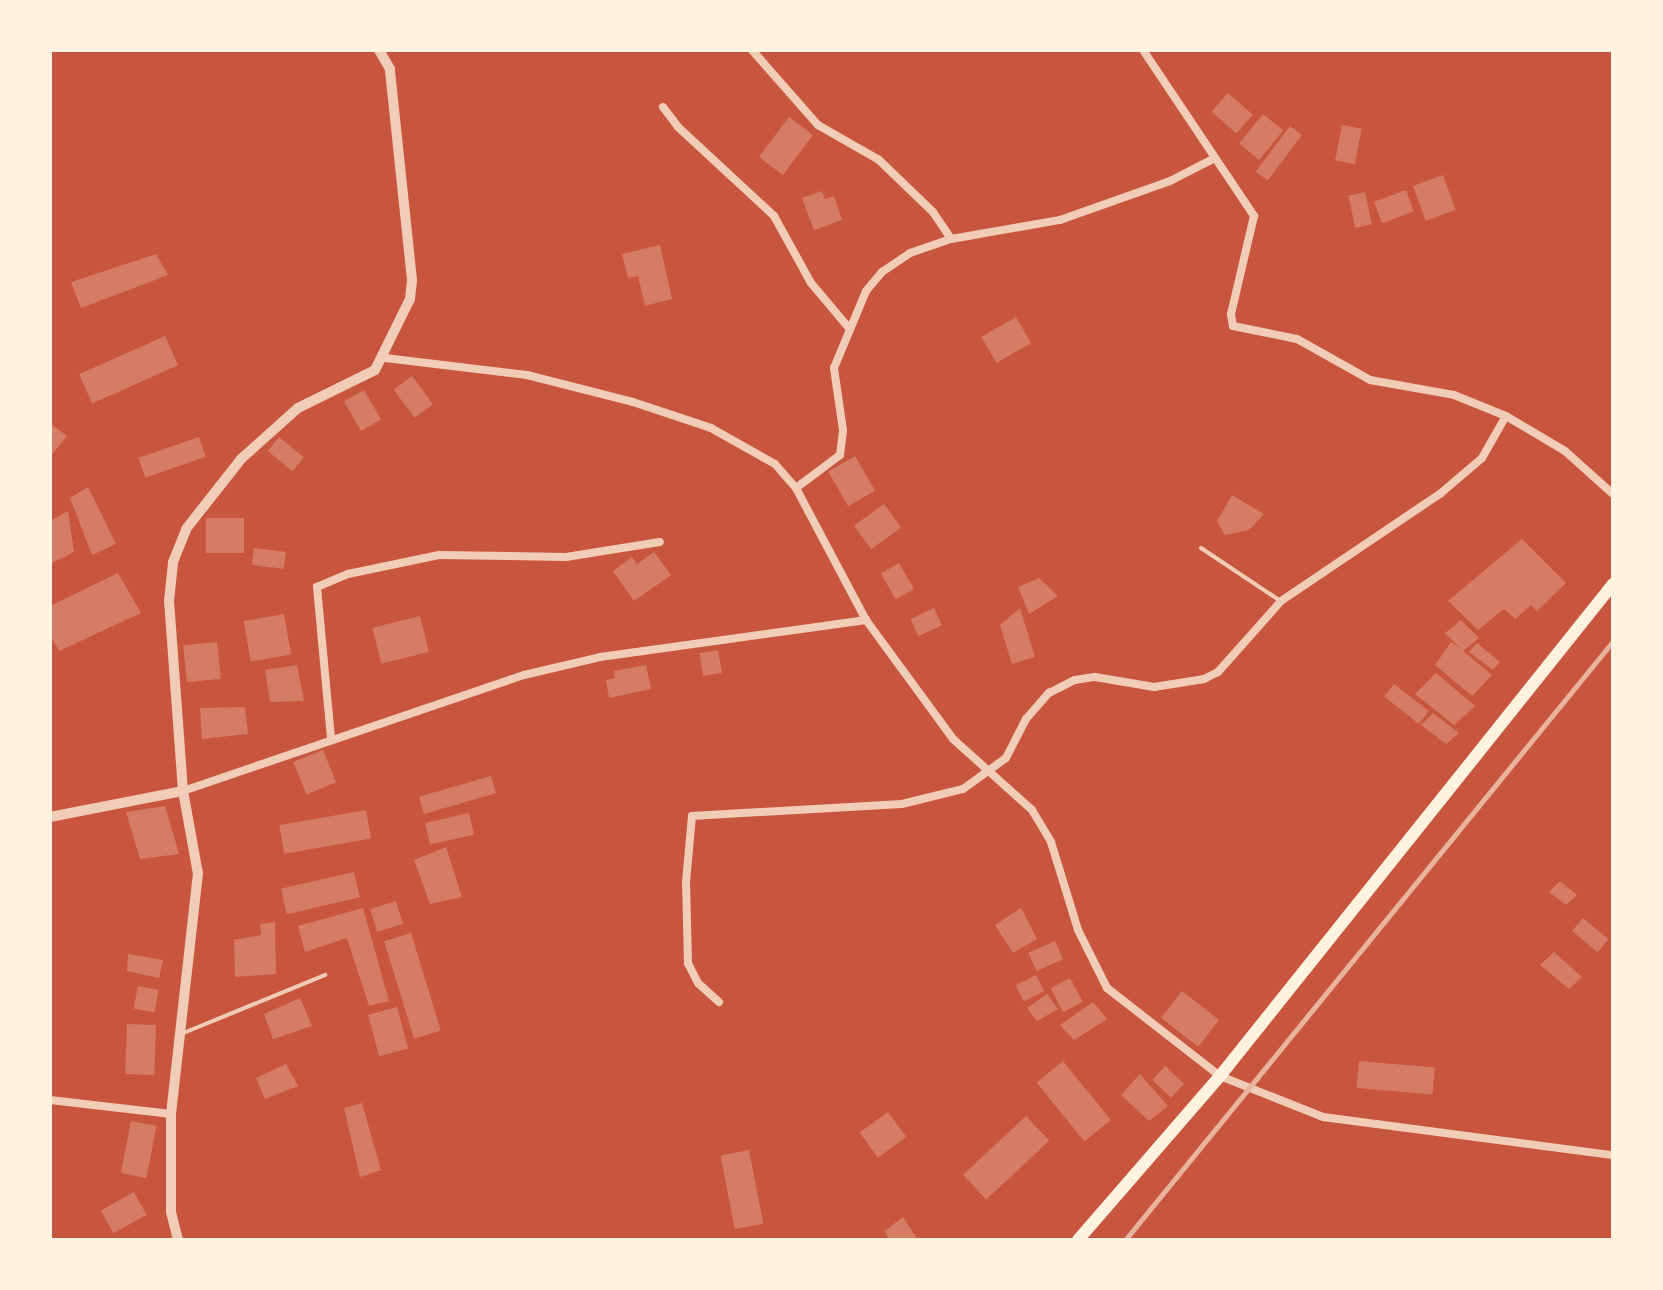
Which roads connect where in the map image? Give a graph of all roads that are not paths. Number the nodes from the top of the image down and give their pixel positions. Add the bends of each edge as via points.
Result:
1 (379, 50) edge
2 (752, 50) edge
3 (1143, 50) edge
4 (663, 107) dead end
5 (1213, 159) junction
6 (951, 239) junction
7 (849, 328) junction
8 (385, 358) junction
9 (1506, 416) junction
10 (796, 488) junction
11 (1613, 494) edge
12 (660, 542) dead end
13 (1201, 548) dead end
14 (1613, 584) edge
15 (1281, 601) junction
16 (866, 620) junction
17 (331, 738) junction
18 (990, 773) junction
19 (183, 791) junction
20 (50, 817) edge
21 (325, 975) dead end
22 (719, 1002) dead end
23 (179, 1035) junction
24 (1220, 1076) junction
25 (50, 1100) edge
26 (171, 1114) junction
27 (1613, 1155) edge
28 (178, 1240) edge
29 (1078, 1240) edge

1 - 8 street via 390,69 412,280 410,299
2 - 6 street via 818,125 879,160 933,212
3 - 5 street
4 - 7 street via 774,216 811,283
5 - 6 street via 1170,181 1060,220
5 - 9 street via 1254,216 1231,314 1233,326 1297,339 1370,380 1454,395
6 - 7 street via 910,253 882,272 866,291
7 - 10 street via 834,368 843,430 840,455
8 - 10 street via 527,375 633,402 711,428 775,464
8 - 19 street via 375,370 298,408 241,459 186,529 173,562 169,601
9 - 11 street via 1565,451
9 - 15 street via 1482,458 1441,493
10 - 16 street
12 - 17 street via 566,557 439,555 348,574 317,587
13 - 15 lane
14 - 24 main road
15 - 18 street via 1218,672 1204,679 1154,687 1095,677 1049,693
16 - 17 street via 600,657 524,675
16 - 18 street via 953,739
17 - 19 street
18 - 22 street via 963,789 902,804 692,816 686,882 688,963 698,983
18 - 24 street via 1032,810 1051,842 1078,930 1107,988
19 - 20 street
19 - 23 street via 198,874
21 - 23 lane
23 - 26 street
24 - 27 street via 1323,1117
24 - 29 main road
25 - 26 street
26 - 28 street via 171,1212

